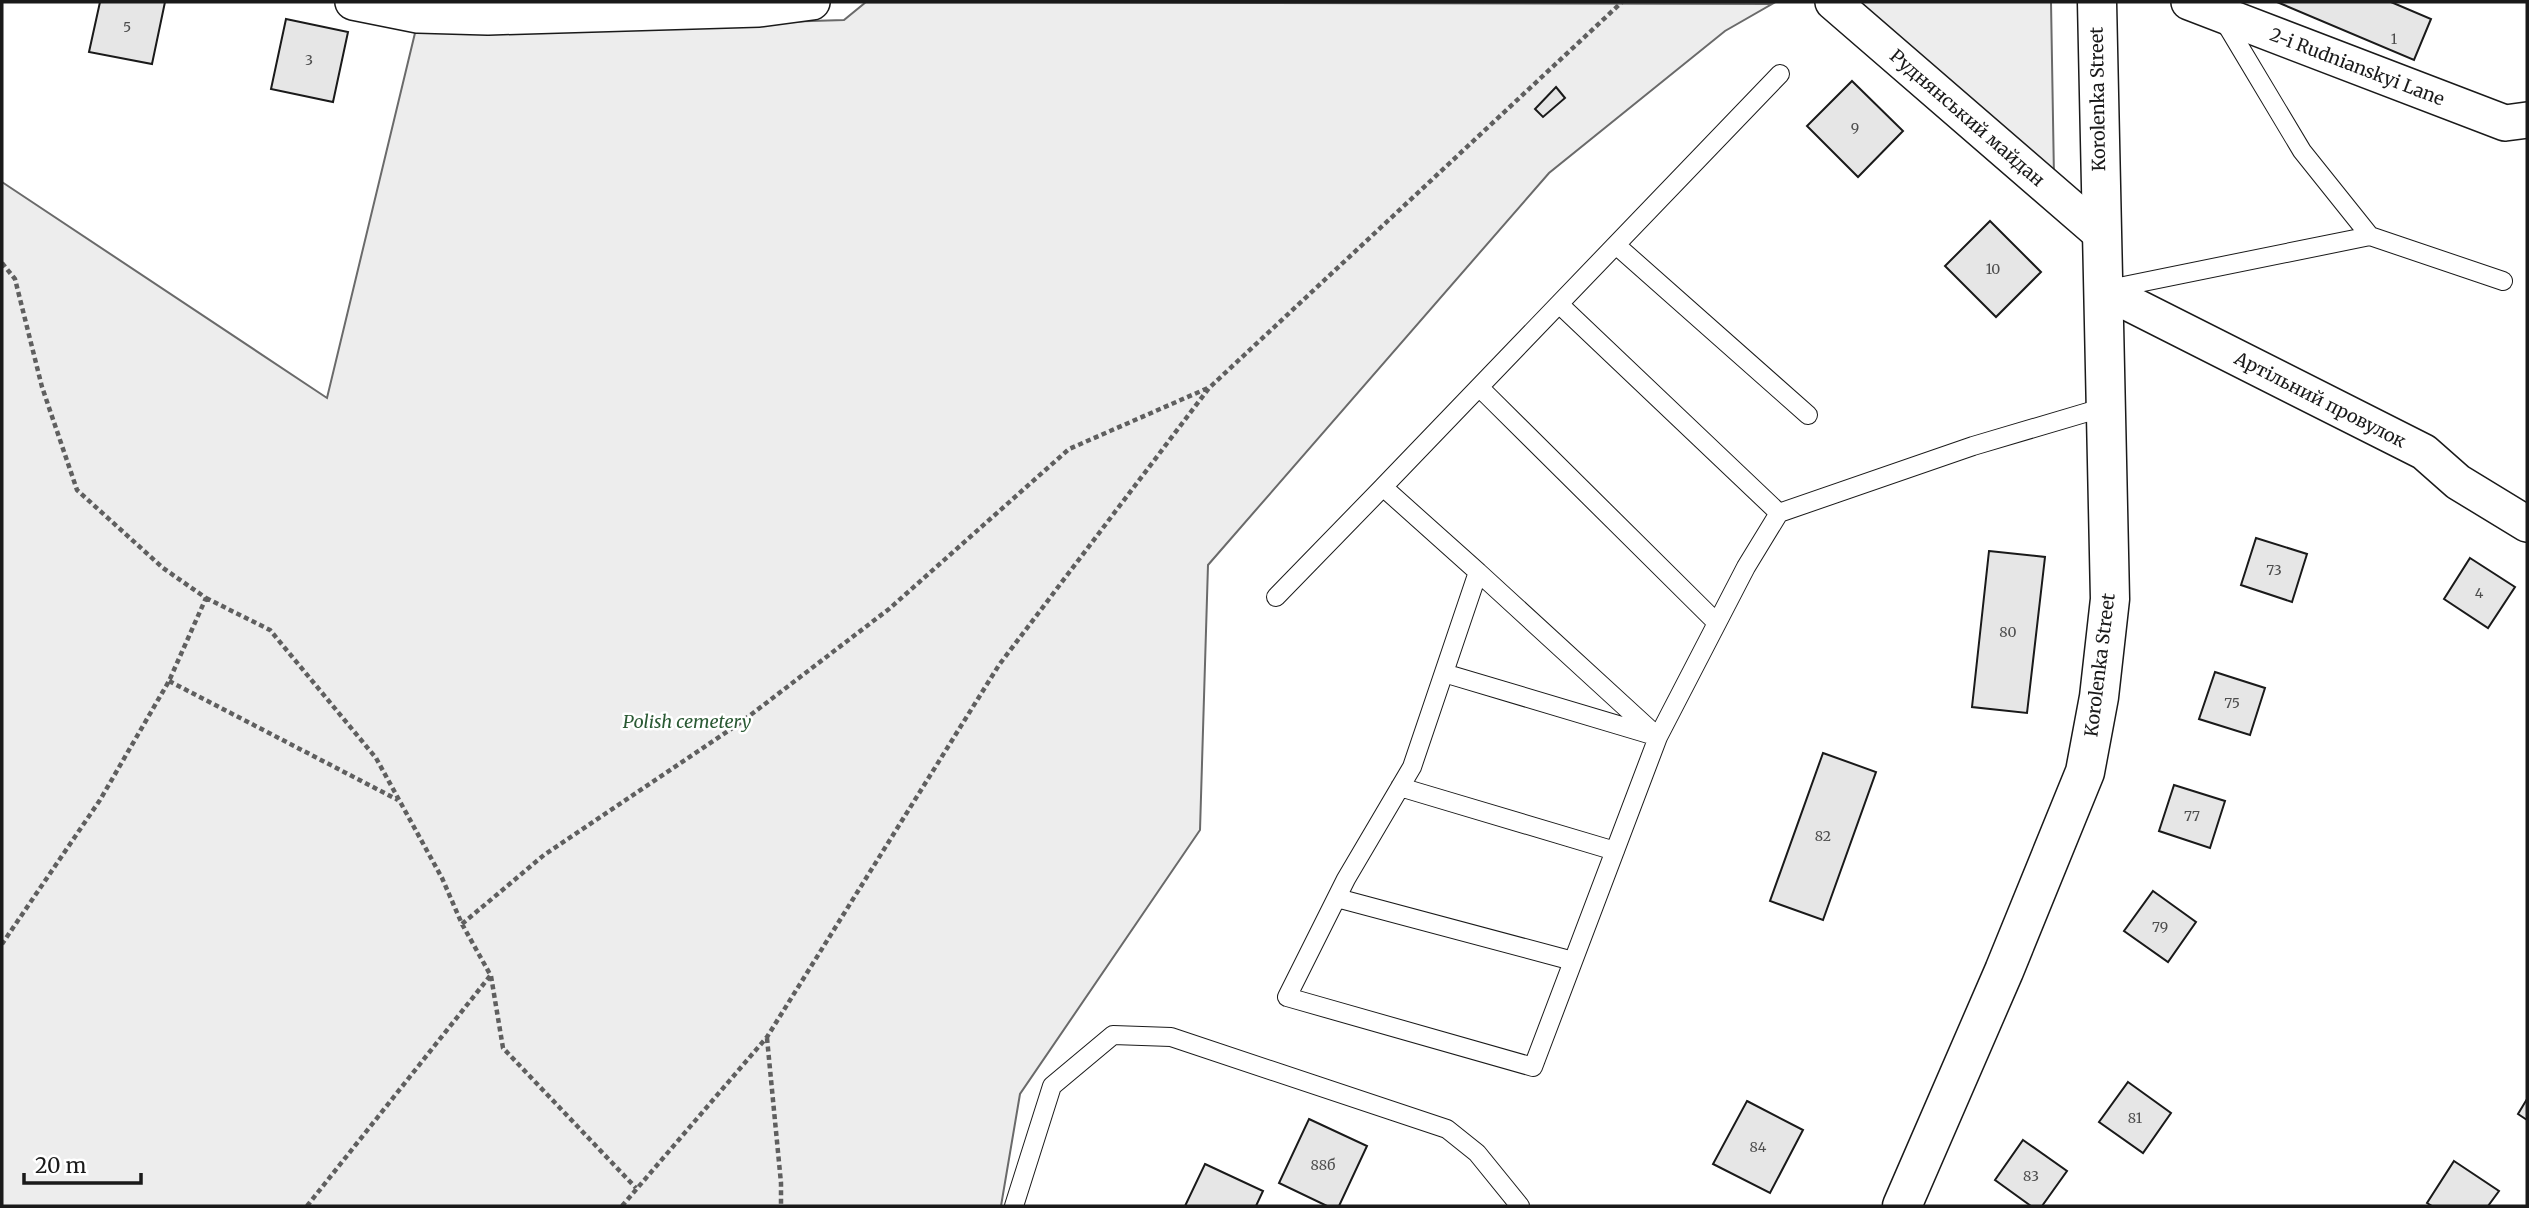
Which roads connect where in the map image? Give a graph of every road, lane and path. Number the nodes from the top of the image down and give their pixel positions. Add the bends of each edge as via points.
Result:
1 (353, 2) edge
2 (812, 2) edge
3 (1622, 2) edge
4 (1833, 2) edge
5 (2097, 2) edge
6 (2189, 2) edge
7 (2221, 15) junction
8 (1780, 74) dead end
9 (2520, 125) edge
10 (2100, 233) junction
11 (2370, 236) junction
12 (1616, 245) junction
13 (2, 263) edge
14 (2503, 281) dead end
15 (2103, 290) junction
16 (1559, 304) junction
17 (1479, 387) junction
18 (1209, 388) junction
19 (2105, 407) junction
20 (1808, 415) dead end
21 (1383, 487) junction
22 (1779, 513) junction
23 (2527, 524) edge
24 (1478, 572) junction
25 (1276, 597) dead end
26 (206, 598) junction
27 (1717, 623) junction
28 (1444, 673) junction
29 (169, 681) junction
30 (1658, 737) junction
31 (1400, 787) junction
32 (400, 801) junction
33 (1615, 851) junction
34 (1337, 898) junction
35 (462, 924) junction
36 (2, 944) edge
37 (1573, 961) junction
38 (491, 976) junction
39 (767, 1037) junction
40 (636, 1188) junction
41 (307, 1206) edge
42 (622, 1206) edge
43 (780, 1206) edge
44 (1014, 1206) edge
45 (1520, 1206) edge
46 (1902, 1206) edge

1 - 2 street via 418,15 488,17 759,9
3 - 18 path
4 - 10 street, Руднянський майдан
5 - 10 street, Korolenka Street
6 - 7 street, 2-i Rudnianskyi Lane
7 - 9 street, 2-i Rudnianskyi Lane
7 - 11 lane via 2302,151
8 - 12 lane
10 - 15 street, Korolenka Street
11 - 14 lane
11 - 15 lane
12 - 16 lane
12 - 20 lane
13 - 26 path via 15,279 42,387 77,490 163,568
15 - 19 street, Korolenka Street
15 - 23 street, Артільний провулок via 2424,452 2458,482
16 - 17 lane
16 - 22 lane
17 - 21 lane
17 - 27 lane
18 - 35 path via 1069,449 889,609 740,723 544,855
18 - 39 path via 999,665
19 - 22 lane via 1973,446
19 - 46 street, Korolenka Street via 2110,599 2085,772
21 - 24 lane
21 - 25 lane
22 - 27 lane
24 - 28 lane
24 - 30 lane
26 - 29 path
26 - 32 path via 270,630 376,758
27 - 30 lane
28 - 30 lane
28 - 31 lane via 1412,767
29 - 32 path
29 - 36 path via 100,800
30 - 33 lane
31 - 33 lane
31 - 34 lane
32 - 35 path
33 - 37 lane
34 - 37 lane
34 - 37 lane via 1287,997 1533,1067
35 - 38 path
38 - 40 path via 503,1048
38 - 41 path
39 - 40 path
39 - 43 path
40 - 42 path
44 - 45 lane via 1052,1086 1113,1035 1171,1037 1447,1129 1477,1153

